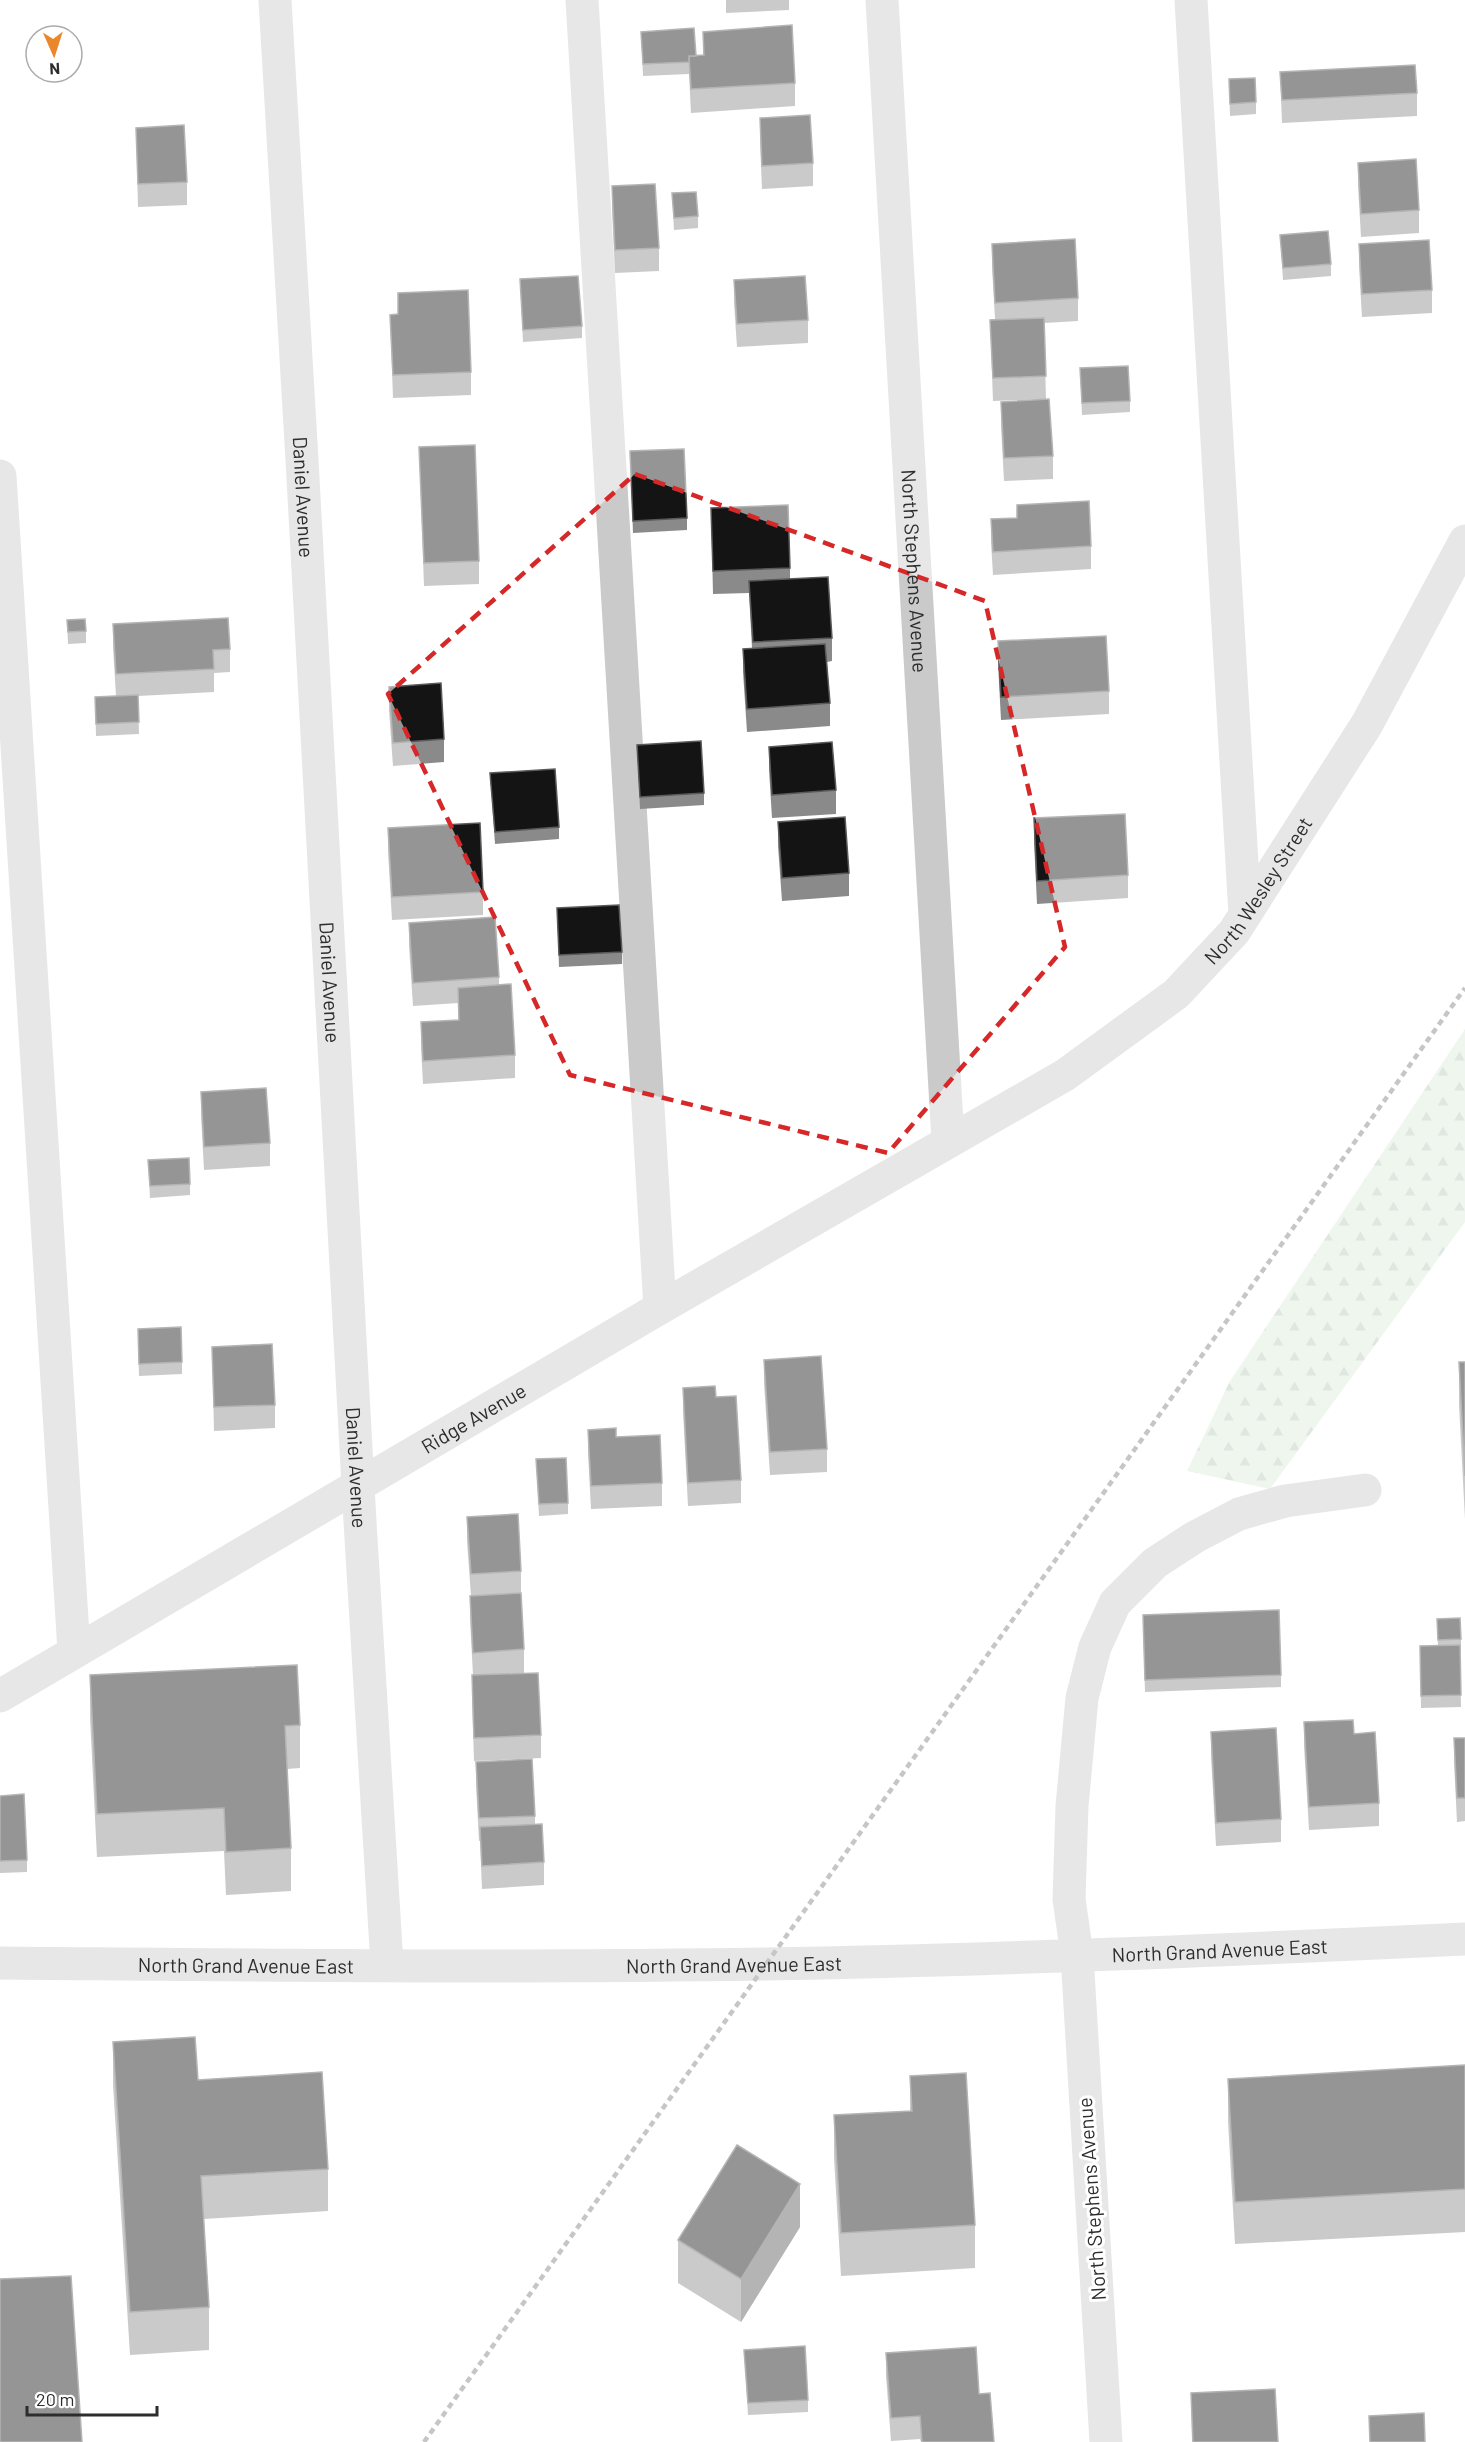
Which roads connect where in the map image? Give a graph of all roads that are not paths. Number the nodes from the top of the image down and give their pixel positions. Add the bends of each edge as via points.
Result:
1 (275, 0) edge
2 (582, 0) edge
3 (882, 0) edge
4 (1191, 0) edge
5 (0, 476) edge
6 (1465, 541) edge
7 (1245, 914) junction
8 (948, 1141) junction
9 (660, 1308) junction
10 (359, 1485) junction
11 (1365, 1490) dead end
12 (74, 1651) junction
13 (0, 1695) edge
14 (1465, 1939) edge
15 (1077, 1955) junction
16 (0, 1963) edge
17 (387, 1965) junction
18 (1106, 2442) edge

1 - 10 street, Daniel Avenue
2 - 9 street
3 - 8 street, North Stephens Avenue
4 - 7 street
5 - 12 street
6 - 7 street, North Wesley Street via 1367,724
7 - 8 street, North Wesley Street via 1176,994 1065,1075
8 - 9 street, Ridge Avenue
9 - 10 street, Ridge Avenue
10 - 12 street, Ridge Avenue
10 - 17 street, Daniel Avenue
11 - 15 street, North Stephens Avenue via 1285,1501 1239,1514 1155,1563 1115,1603 1095,1647 1082,1698 1072,1806 1070,1899
12 - 13 street, Ridge Avenue
14 - 15 street, North Grand Avenue East
15 - 17 street, North Grand Avenue East via 765,1964
15 - 18 street, North Stephens Avenue
16 - 17 street, North Grand Avenue East

